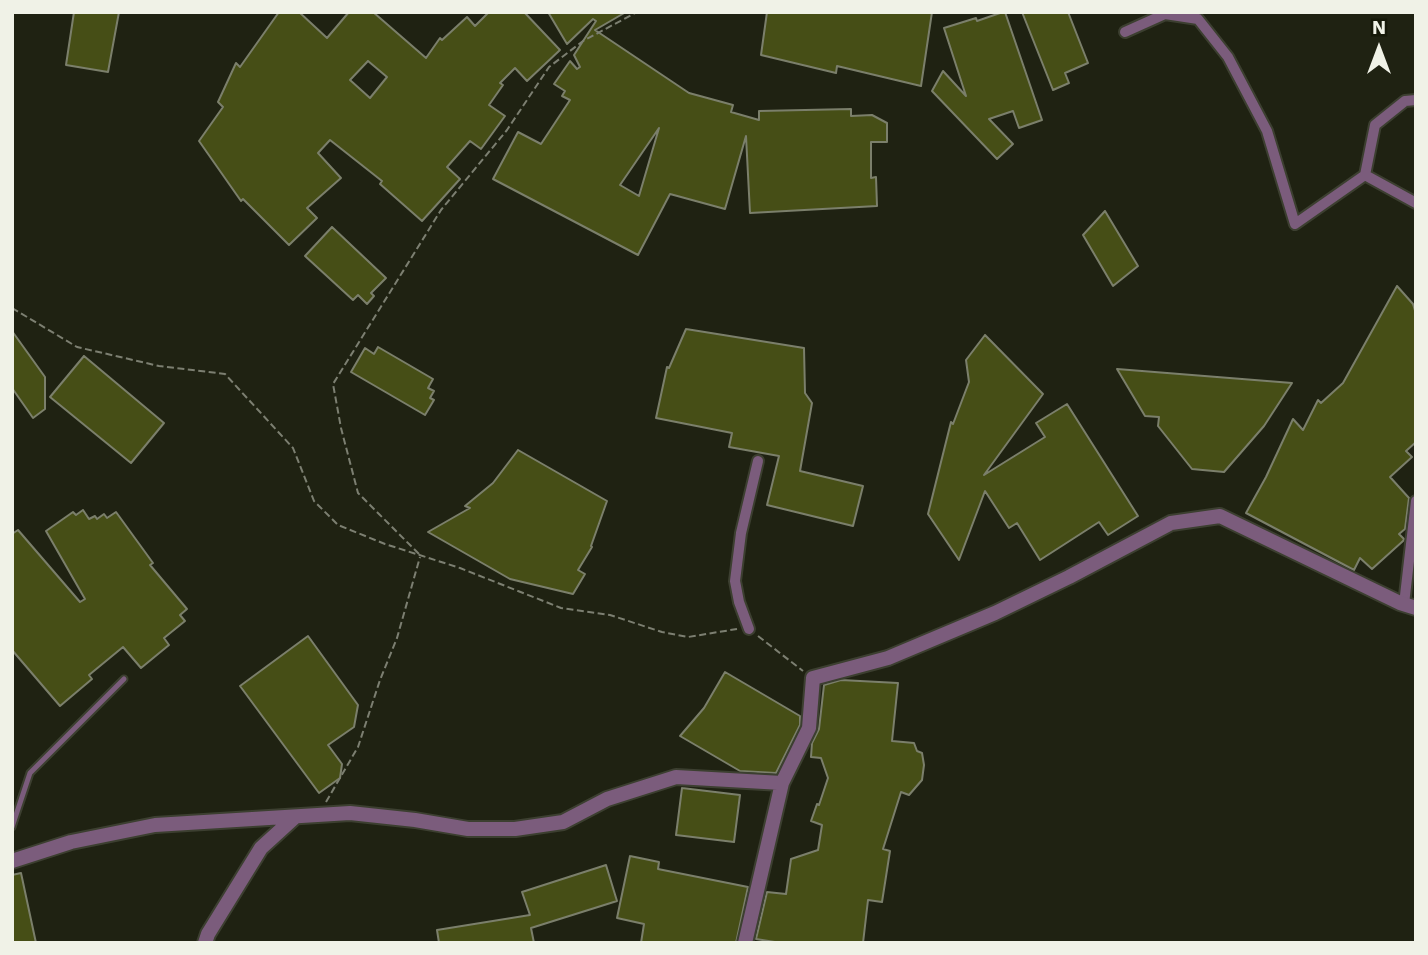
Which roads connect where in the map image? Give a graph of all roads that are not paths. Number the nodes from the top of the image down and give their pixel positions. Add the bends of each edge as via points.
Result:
1 (1125, 32) dead end
2 (1416, 100) edge
3 (1365, 175) junction
4 (1416, 203) edge
5 (758, 461) dead end
6 (1416, 501) edge
7 (1410, 606) edge
8 (749, 629) road end
9 (124, 679) dead end
10 (782, 783) junction
11 (295, 817) junction
12 (12, 827) edge
13 (12, 861) edge
14 (205, 943) edge
15 (745, 943) edge

1 - 3 street via 1165,14 1198,19 1228,57 1267,131 1295,224
2 - 3 street via 1405,102 1375,125
3 - 4 street
5 - 8 street via 735,580
6 - 7 street
7 - 10 street via 1220,516 1171,523 995,613 888,658 813,678 810,728
9 - 12 lane via 30,773
10 - 11 street via 676,777 607,799 563,822 515,829 468,829 350,813
10 - 15 street
11 - 13 street via 155,825 71,842
11 - 14 street via 261,848

